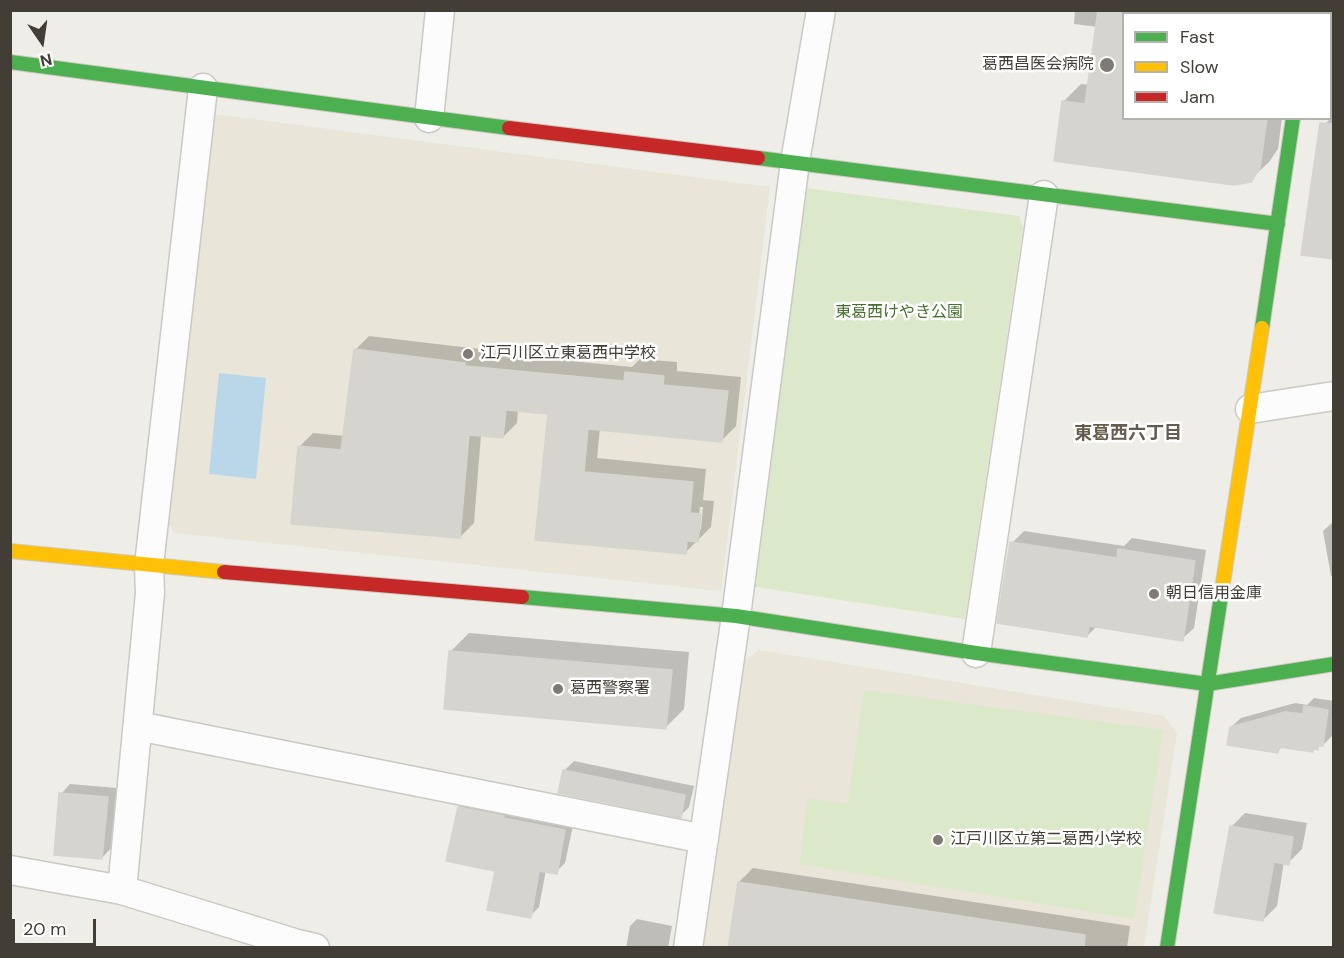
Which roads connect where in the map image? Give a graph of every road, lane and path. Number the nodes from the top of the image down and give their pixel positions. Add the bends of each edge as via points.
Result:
1 (440, 10) edge
2 (821, 10) edge
3 (10, 62) edge
4 (203, 88) junction
5 (429, 117) junction
6 (1293, 120) edge
7 (795, 162) junction
8 (1044, 195) junction
9 (1278, 224) junction
10 (1334, 396) edge
11 (1250, 409) junction
12 (10, 551) edge
13 (149, 565) junction
14 (736, 616) junction
15 (976, 653) junction
16 (1334, 664) edge
17 (1207, 684) junction
18 (138, 726) junction
19 (704, 839) junction
20 (10, 870) edge
21 (122, 890) junction
22 (301, 946) edge
23 (688, 948) edge
24 (1167, 948) edge

1 - 5 street
2 - 7 street
3 - 4 street
4 - 5 street
4 - 13 street
5 - 7 street
6 - 9 street
7 - 8 street
7 - 14 street
8 - 9 street
8 - 15 street
9 - 11 street
10 - 11 street
11 - 17 street
12 - 13 street
13 - 14 street
13 - 18 street
14 - 15 street
14 - 19 street
15 - 17 street
16 - 17 street
17 - 24 street
18 - 19 street
18 - 21 street
19 - 23 street
20 - 21 street
21 - 22 street

